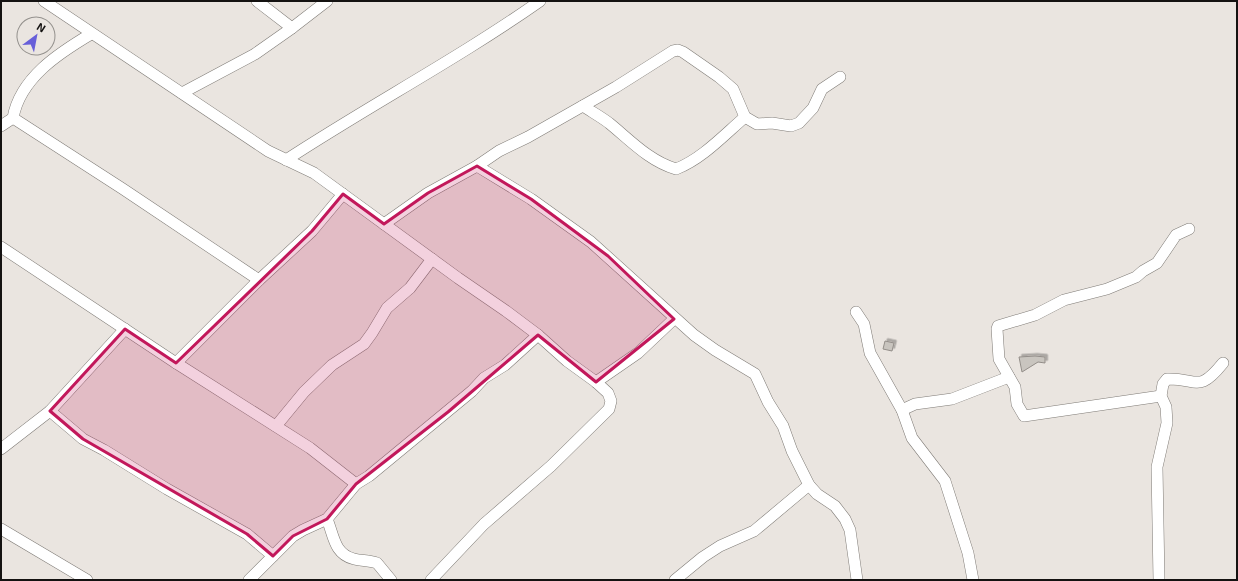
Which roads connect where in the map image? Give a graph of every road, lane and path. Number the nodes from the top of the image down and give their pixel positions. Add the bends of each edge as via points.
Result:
1 (44, 1) edge
2 (257, 1) edge
3 (327, 1) edge
4 (540, 1) edge
5 (292, 28) junction
6 (91, 34) junction
7 (840, 77) dead end
8 (182, 93) junction
9 (583, 106) junction
10 (745, 117) junction
11 (13, 118) junction
12 (1, 126) edge
13 (286, 160) junction
14 (477, 166) junction
15 (343, 194) junction
16 (384, 224) junction
17 (1188, 228) dead end
18 (1, 247) edge
19 (432, 260) junction
20 (258, 280) junction
21 (856, 312) dead end
22 (674, 319) junction
23 (125, 329) junction
24 (538, 335) junction
25 (1223, 362) dead end
26 (176, 363) junction
27 (1009, 377) junction
28 (596, 382) junction
29 (1161, 396) junction
30 (902, 410) junction
31 (50, 411) junction
32 (276, 426) junction
33 (1, 449) edge
34 (356, 484) junction
35 (809, 485) junction
36 (327, 519) junction
37 (1, 530) edge
38 (274, 556) junction
39 (87, 580) edge
40 (249, 580) edge
41 (391, 580) edge
42 (431, 580) edge
43 (675, 580) edge
44 (857, 580) edge
45 (973, 580) edge
46 (1159, 580) edge

1 - 6 street
2 - 5 street
3 - 5 street
4 - 13 street via 482,41
5 - 8 street via 255,54
6 - 8 street
6 - 11 street via 69,47 33,78 19,100
7 - 10 street via 822,89 813,108 798,123 791,126 756,124
8 - 13 street via 268,151
9 - 10 street via 635,146 676,169 712,145
9 - 10 street via 678,50 719,77 732,89
9 - 14 street via 499,151
11 - 12 street
11 - 20 street
13 - 15 street via 314,172
14 - 16 street via 428,193
14 - 22 street via 531,199 591,242
15 - 16 street
15 - 20 street via 312,231
16 - 19 street
17 - 27 street via 1176,235 1157,263 1136,277 1107,289 1064,300 1035,316 998,326 997,353
18 - 23 street
19 - 24 street
19 - 32 street via 410,288 387,308 364,344 332,365 304,392
20 - 26 street
21 - 30 street via 864,324 872,358
22 - 28 street via 638,353
22 - 35 street via 715,350 755,374 783,426
23 - 26 street
23 - 31 street
24 - 28 street
24 - 34 street via 506,365 484,378 448,412
25 - 29 street via 1212,377 1205,381 1167,379 1163,384
26 - 32 street
27 - 29 street via 1015,387 1017,404 1024,416
27 - 30 street via 952,399 915,404
28 - 42 street via 608,393 611,401 609,409 551,466 484,524
29 - 46 street via 1168,416 1157,467
30 - 45 street via 912,438 945,482 968,553
31 - 33 street
31 - 38 street via 83,439 247,534
32 - 34 street via 310,448
34 - 36 street
35 - 43 street via 754,531 720,546
35 - 44 street via 835,506 845,519 850,530
36 - 38 street via 294,536
36 - 41 street via 342,554 376,562
37 - 39 street
38 - 40 street

